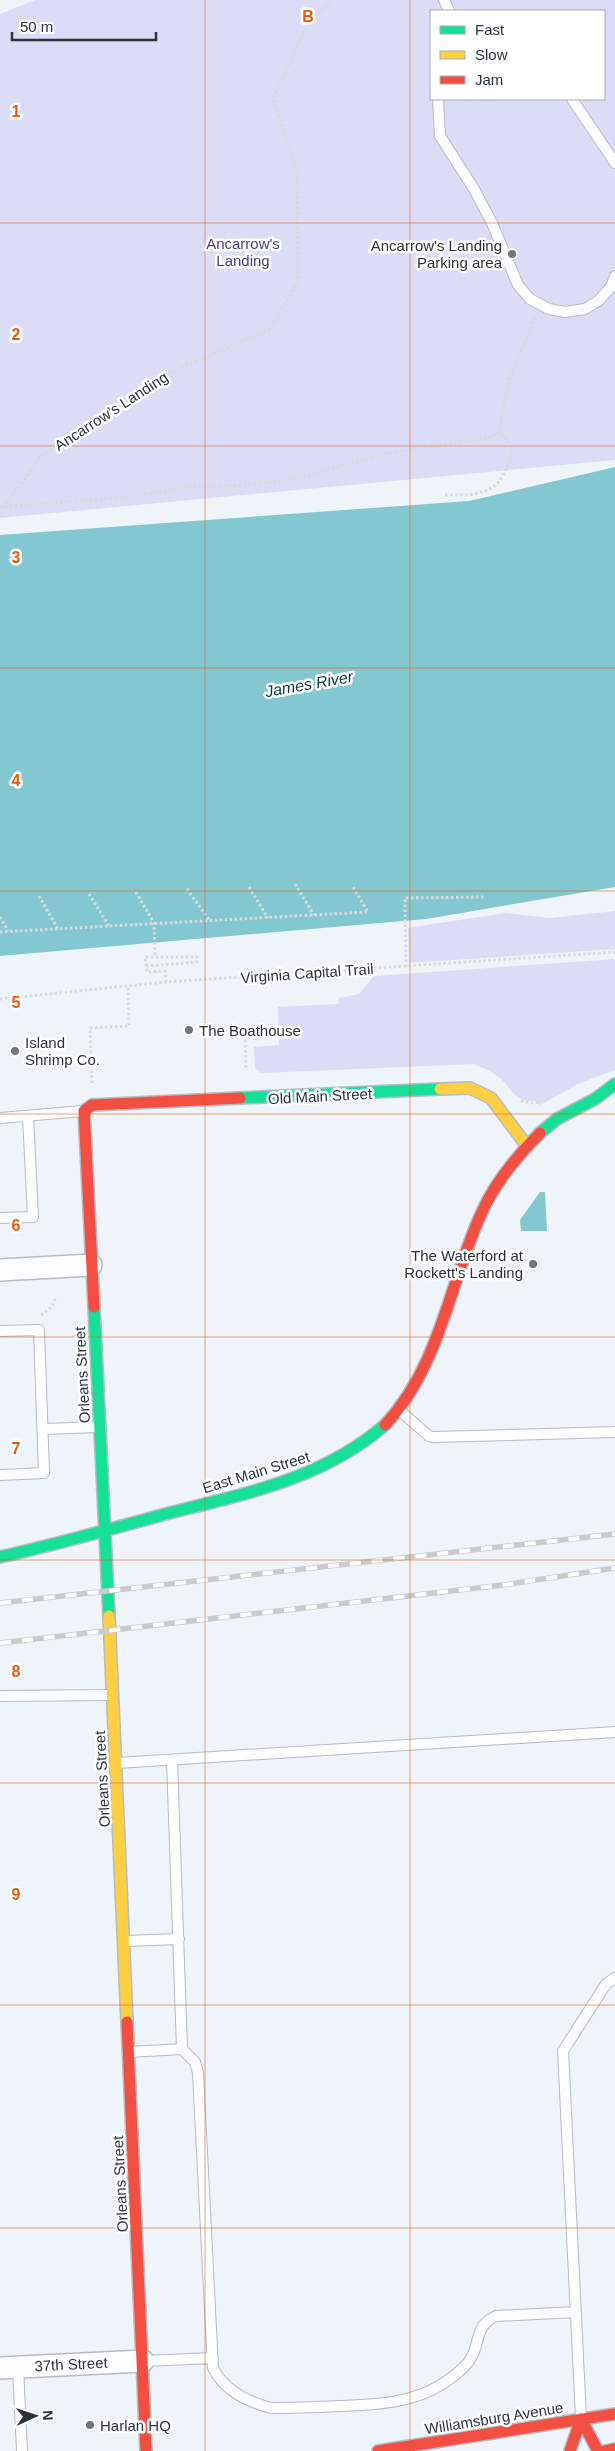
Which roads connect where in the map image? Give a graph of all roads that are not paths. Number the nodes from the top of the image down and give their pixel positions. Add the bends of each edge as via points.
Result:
1 (438, 100) edge
2 (573, 100) edge
3 (615, 163) edge
4 (615, 276) edge
5 (615, 1084) edge
6 (85, 1109) junction
7 (28, 1116) junction
8 (0, 1118) edge
9 (527, 1146) junction
10 (0, 1218) edge
11 (91, 1265) junction
12 (0, 1270) edge
13 (0, 1331) edge
14 (398, 1409) junction
15 (100, 1427) junction
16 (43, 1429) junction
17 (615, 1432) edge
18 (0, 1475) edge
19 (105, 1530) junction
20 (0, 1557) edge
21 (113, 1695) junction
22 (0, 1696) edge
23 (615, 1732) edge
24 (172, 1760) junction
25 (116, 1763) junction
26 (178, 1938) junction
27 (124, 1941) junction
28 (615, 1978) edge
29 (182, 2049) junction
30 (129, 2052) junction
31 (576, 2312) junction
32 (213, 2358) junction
33 (143, 2361) junction
34 (9, 2368) edge
35 (615, 2414) edge
36 (581, 2419) junction
37 (615, 2449) edge
38 (22, 2451) edge
39 (146, 2451) edge
40 (378, 2451) edge
41 (570, 2451) edge
42 (598, 2451) edge
43 (605, 2451) edge

1 - 4 lane via 440,136 492,223 518,285 530,298 549,309 566,312 584,309 598,301 611,287
2 - 3 lane
5 - 9 street, East Main Street via 609,1086 600,1101 573,1109
6 - 7 lane
6 - 9 street, Old Main Street via 470,1088 491,1098
6 - 11 street, Orleans Street
7 - 8 lane
7 - 10 lane via 33,1217
9 - 14 street, East Main Street via 486,1202 435,1349 420,1379
11 - 12 street
11 - 15 street, Orleans Street
13 - 16 lane via 38,1330
14 - 17 lane via 433,1438
14 - 19 street, East Main Street via 364,1443 311,1473
15 - 16 lane
15 - 19 street, Orleans Street
16 - 18 lane via 44,1473
19 - 20 street, East Main Street
19 - 21 street, Orleans Street
21 - 22 lane
21 - 25 street, Orleans Street
23 - 24 lane
24 - 25 lane
24 - 26 lane
25 - 27 street, Orleans Street
26 - 27 lane
26 - 29 lane
27 - 30 street, Orleans Street
28 - 31 lane via 606,1984 563,2051
29 - 30 lane
29 - 32 lane via 195,2062 198,2073
30 - 33 street, Orleans Street
31 - 32 lane via 496,2316 482,2324 473,2355 465,2366 436,2388 392,2403 286,2408 259,2405 222,2383 213,2368
31 - 36 lane
32 - 33 lane
33 - 34 street, 37th Street
33 - 39 street, Orleans Street
34 - 38 lane
35 - 36 street, Williamsburg Avenue
36 - 40 street, Williamsburg Avenue
36 - 41 street
36 - 42 street
37 - 43 street

